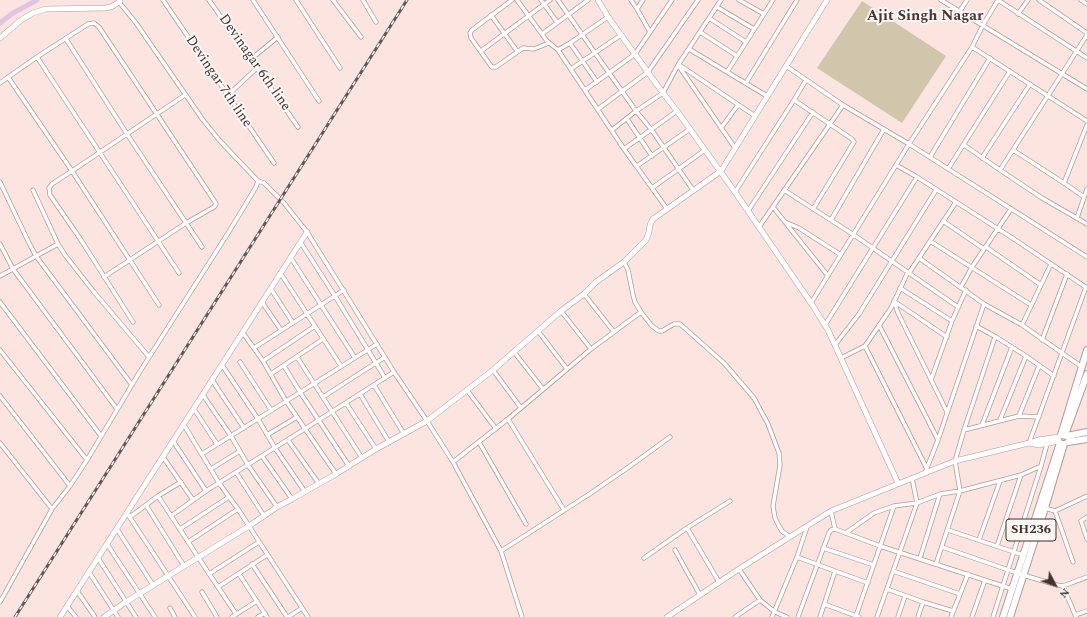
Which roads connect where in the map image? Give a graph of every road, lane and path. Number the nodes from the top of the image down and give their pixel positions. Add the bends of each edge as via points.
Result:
1 (163, 0) edge
2 (209, 0) edge
3 (253, 0) edge
4 (296, 0) edge
5 (333, 0) edge
6 (363, 0) edge
7 (512, 0) edge
8 (517, 0) edge
9 (541, 0) edge
10 (550, 0) edge
11 (558, 0) edge
12 (588, 0) edge
13 (598, 0) edge
14 (631, 0) edge
15 (643, 0) edge
16 (672, 0) edge
17 (698, 0) edge
18 (721, 0) edge
19 (739, 0) edge
20 (773, 0) edge
21 (797, 0) edge
22 (827, 0) edge
23 (941, 0) edge
24 (967, 0) edge
25 (998, 0) edge
26 (1028, 0) edge
27 (1039, 0) edge
28 (1081, 0) edge
29 (120, 1) edge
30 (543, 4) junction
31 (1087, 4) edge
32 (717, 7) junction
33 (637, 9) junction
34 (960, 11) junction
35 (568, 14) junction
36 (764, 14) junction
37 (1018, 14) junction
38 (491, 15) junction
39 (528, 16) junction
40 (608, 17) junction
41 (709, 18) junction
42 (376, 22) dead end
43 (557, 22) junction
44 (983, 25) junction
45 (754, 29) junction
46 (650, 32) junction
47 (700, 32) junction
48 (504, 34) junction
49 (542, 34) junction
50 (1087, 34) edge
51 (582, 35) junction
52 (621, 35) junction
53 (278, 37) junction
54 (361, 37) dead end
55 (0, 38) edge
56 (66, 39) junction
57 (746, 42) junction
58 (549, 43) junction
59 (570, 43) junction
60 (972, 47) junction
61 (689, 48) junction
62 (558, 50) junction
63 (481, 51) junction
64 (517, 51) junction
65 (1076, 52) junction
66 (594, 53) junction
67 (635, 54) junction
68 (737, 56) junction
69 (37, 57) junction
70 (990, 58) junction
71 (1087, 58) edge
72 (251, 59) junction
73 (583, 61) junction
74 (678, 65) junction
75 (786, 66) junction
76 (257, 68) junction
77 (340, 68) dead end
78 (571, 69) junction
79 (1010, 71) junction
80 (648, 72) junction
81 (727, 72) junction
82 (609, 73) junction
83 (1062, 74) junction
84 (8, 77) junction
85 (806, 80) junction
86 (596, 82) junction
87 (0, 83) edge
88 (746, 84) junction
89 (1030, 84) junction
90 (1087, 89) edge
91 (585, 90) junction
92 (623, 91) junction
93 (662, 93) junction
94 (185, 95) junction
95 (228, 95) junction
96 (767, 96) junction
97 (1048, 96) junction
98 (794, 100) junction
99 (319, 101) dead end
100 (738, 105) junction
101 (843, 105) junction
102 (598, 110) junction
103 (636, 111) junction
104 (677, 111) junction
105 (813, 112) junction
106 (157, 114) junction
107 (755, 116) junction
108 (627, 119) junction
109 (1087, 121) edge
110 (830, 124) junction
111 (1087, 125) edge
112 (298, 127) dead end
113 (721, 128) junction
114 (651, 129) junction
115 (690, 129) junction
116 (884, 129) junction
117 (612, 130) junction
118 (127, 134) junction
119 (640, 137) junction
120 (909, 144) junction
121 (964, 145) junction
122 (663, 148) junction
123 (735, 148) junction
124 (624, 149) junction
125 (705, 150) junction
126 (1013, 150) junction
127 (100, 152) junction
128 (652, 156) junction
129 (930, 157) junction
130 (982, 158) junction
131 (274, 163) dead end
132 (896, 165) junction
133 (637, 166) junction
134 (679, 169) junction
135 (948, 169) junction
136 (1000, 170) junction
137 (72, 171) junction
138 (720, 171) junction
139 (917, 177) junction
140 (257, 179) junction
141 (0, 182) edge
142 (1064, 183) junction
143 (652, 188) junction
144 (33, 190) dead end
145 (693, 190) junction
146 (784, 190) junction
147 (936, 190) junction
148 (1087, 190) edge
149 (735, 192) junction
150 (1084, 197) junction
151 (956, 202) junction
152 (772, 207) junction
153 (813, 209) junction
154 (1011, 209) junction
155 (667, 210) junction
156 (748, 211) junction
157 (1077, 218) junction
158 (830, 220) junction
159 (944, 221) junction
160 (784, 222) junction
161 (186, 223) junction
162 (1087, 224) edge
163 (759, 227) junction
164 (998, 229) junction
165 (307, 232) junction
166 (854, 235) junction
167 (158, 241) junction
168 (930, 241) junction
169 (301, 243) junction
170 (0, 244) edge
171 (58, 244) junction
172 (202, 247) dead end
173 (873, 248) junction
174 (985, 248) junction
175 (841, 255) junction
176 (36, 256) junction
177 (1087, 256) edge
178 (291, 258) junction
179 (919, 258) junction
180 (130, 259) junction
181 (892, 261) junction
182 (624, 262) junction
183 (1052, 264) junction
184 (972, 267) junction
185 (13, 269) junction
186 (909, 272) junction
187 (179, 273) dead end
188 (281, 274) junction
189 (1067, 274) junction
190 (0, 276) edge
191 (828, 276) junction
192 (104, 277) junction
193 (1041, 285) junction
194 (961, 287) junction
195 (1087, 287) edge
196 (900, 288) junction
197 (271, 289) junction
198 (344, 290) junction
199 (966, 290) junction
200 (584, 294) junction
201 (335, 296) junction
202 (894, 301) junction
203 (0, 302) edge
204 (262, 302) junction
205 (811, 303) junction
206 (984, 304) junction
207 (159, 305) dead end
208 (321, 305) junction
209 (1031, 306) junction
210 (958, 307) junction
211 (561, 311) junction
212 (641, 312) junction
213 (307, 314) junction
214 (952, 321) junction
215 (133, 322) dead end
216 (294, 323) junction
217 (825, 325) junction
218 (879, 325) junction
219 (1022, 325) junction
220 (315, 326) junction
221 (976, 326) junction
222 (281, 330) junction
223 (538, 331) junction
224 (614, 332) junction
225 (243, 333) junction
226 (947, 337) junction
227 (996, 337) junction
228 (323, 339) junction
229 (1042, 340) junction
230 (377, 344) junction
231 (835, 345) junction
232 (865, 346) junction
233 (1012, 347) junction
234 (254, 348) junction
235 (591, 349) junction
236 (0, 350) edge
237 (368, 350) junction
238 (1087, 350) edge
239 (514, 352) junction
240 (1063, 353) junction
241 (1026, 356) junction
242 (149, 357) junction
243 (297, 357) junction
244 (385, 357) junction
245 (355, 358) junction
246 (841, 358) junction
247 (263, 361) junction
248 (240, 362) dead end
249 (376, 363) junction
250 (222, 365) junction
251 (284, 366) junction
252 (342, 366) junction
253 (1039, 366) junction
254 (1082, 366) junction
255 (567, 369) junction
256 (493, 370) junction
257 (394, 372) junction
258 (272, 374) junction
259 (1087, 374) edge
260 (1054, 376) junction
261 (385, 378) junction
262 (212, 380) junction
263 (931, 380) junction
264 (314, 384) junction
265 (132, 385) junction
266 (374, 385) junction
267 (467, 390) junction
268 (543, 390) junction
269 (300, 392) junction
270 (360, 394) junction
271 (203, 395) junction
272 (0, 396) edge
273 (323, 397) junction
274 (286, 401) junction
275 (346, 403) junction
276 (521, 408) junction
277 (117, 409) junction
278 (194, 409) junction
279 (271, 410) junction
280 (332, 412) junction
281 (947, 412) junction
282 (1019, 416) junction
283 (297, 417) junction
284 (1039, 417) junction
285 (258, 419) junction
286 (508, 419) junction
287 (319, 420) junction
288 (1000, 420) junction
289 (427, 421) junction
290 (184, 425) junction
291 (982, 425) junction
292 (244, 428) junction
293 (305, 429) junction
294 (496, 429) junction
295 (964, 430) junction
296 (1087, 432) edge
297 (404, 434) junction
298 (268, 435) junction
299 (101, 436) junction
300 (231, 436) junction
301 (670, 437) dead end
302 (1063, 439) junction
303 (288, 440) junction
304 (938, 440) junction
305 (1087, 440) edge
306 (173, 441) junction
307 (389, 442) junction
308 (479, 442) junction
309 (0, 443) edge
310 (1029, 443) junction
311 (217, 444) junction
312 (1048, 444) junction
313 (275, 448) junction
314 (376, 449) junction
315 (240, 451) junction
316 (202, 454) junction
317 (262, 456) junction
318 (163, 457) junction
319 (362, 458) junction
320 (87, 460) junction
321 (955, 461) junction
322 (453, 462) junction
323 (248, 465) junction
324 (349, 466) junction
325 (1041, 466) junction
326 (211, 469) junction
327 (926, 471) junction
328 (236, 472) junction
329 (336, 474) junction
330 (1021, 475) junction
331 (912, 478) junction
332 (1000, 481) junction
333 (181, 482) junction
334 (220, 482) junction
335 (898, 483) junction
336 (319, 484) junction
337 (70, 486) junction
338 (206, 491) junction
339 (960, 491) junction
340 (305, 492) junction
341 (940, 494) junction
342 (158, 496) junction
343 (1087, 496) edge
344 (230, 497) junction
345 (193, 500) junction
346 (292, 500) junction
347 (730, 501) dead end
348 (917, 503) junction
349 (146, 505) junction
350 (894, 506) junction
351 (277, 507) junction
352 (1045, 508) junction
353 (52, 509) junction
354 (238, 510) junction
355 (564, 510) junction
356 (831, 511) junction
357 (1055, 511) junction
358 (128, 515) junction
359 (171, 516) junction
360 (264, 516) junction
361 (1087, 517) edge
362 (526, 524) dead end
363 (249, 526) junction
364 (807, 526) junction
365 (687, 528) junction
366 (117, 529) junction
367 (180, 529) junction
368 (835, 529) junction
369 (948, 530) junction
370 (847, 532) junction
371 (790, 537) junction
372 (1087, 539) edge
373 (979, 540) junction
374 (188, 542) junction
375 (259, 542) junction
376 (107, 544) junction
377 (880, 546) junction
378 (942, 546) junction
379 (997, 546) junction
380 (823, 548) junction
381 (675, 550) dead end
382 (501, 551) junction
383 (900, 552) junction
384 (1014, 552) junction
385 (267, 555) junction
386 (1023, 555) junction
387 (198, 557) junction
388 (797, 557) junction
389 (98, 558) junction
390 (644, 558) dead end
391 (920, 558) junction
392 (1073, 562) dead end
393 (252, 564) junction
394 (936, 564) junction
395 (817, 565) junction
396 (874, 565) junction
397 (184, 566) junction
398 (739, 569) junction
399 (1008, 569) junction
400 (835, 571) junction
401 (893, 571) junction
402 (89, 572) junction
403 (210, 574) junction
404 (239, 574) junction
405 (968, 574) junction
406 (1020, 574) junction
407 (168, 576) junction
408 (1087, 577) edge
409 (985, 580) junction
410 (719, 582) junction
411 (868, 583) junction
412 (153, 585) junction
413 (1002, 586) junction
414 (1063, 586) junction
415 (218, 587) junction
416 (887, 589) junction
417 (1012, 589) junction
418 (77, 591) junction
419 (202, 592) dead end
420 (140, 593) junction
421 (960, 594) junction
422 (700, 595) junction
423 (906, 596) junction
424 (760, 600) junction
425 (257, 601) junction
426 (0, 602) edge
427 (126, 602) junction
428 (923, 602) junction
429 (824, 604) junction
430 (68, 606) junction
431 (170, 608) dead end
432 (302, 608) junction
433 (114, 611) junction
434 (953, 611) junction
435 (1087, 611) edge
436 (775, 612) junction
437 (264, 613) junction
438 (236, 614) junction
439 (1075, 616) edge
440 (60, 617) edge
441 (76, 617) edge
442 (95, 617) edge
443 (104, 617) edge
444 (118, 617) edge
445 (136, 617) edge
446 (155, 617) edge
447 (175, 617) edge
448 (195, 617) edge
449 (218, 617) edge
450 (232, 617) edge
451 (258, 617) edge
452 (267, 617) edge
453 (288, 617) edge
454 (308, 617) edge
455 (522, 617) edge
456 (667, 617) edge
457 (735, 617) edge
458 (772, 617) edge
459 (787, 617) edge
460 (798, 617) edge
461 (820, 617) edge
462 (858, 617) edge
463 (877, 617) edge
464 (898, 617) edge
465 (918, 617) edge
466 (951, 617) edge
467 (972, 617) edge
468 (993, 617) edge
469 (1003, 617) edge
470 (1010, 617) edge

1 - 95 street, Devingar 7th line
2 - 72 street, Devinagar 6th line
3 - 53 street
4 - 77 street
5 - 54 street
6 - 42 street
7 - 38 street
8 - 39 street
9 - 30 street
10 - 30 street
11 - 35 street
12 - 35 street
13 - 40 street
14 - 33 street
15 - 33 street
16 - 46 street
17 - 80 street
18 - 32 street
19 - 36 street
20 - 36 street
21 - 88 street
22 - 75 street
23 - 34 street
24 - 34 street
25 - 37 street
25 - 44 street
26 - 37 street
27 - 50 street
28 - 31 street
29 - 55 street via 106,8 46,9 33,13
29 - 94 street
30 - 39 street
30 - 43 street
32 - 41 street
32 - 45 street
33 - 46 street
34 - 44 street
35 - 43 street
35 - 51 street
36 - 45 street
37 - 65 street
38 - 48 street
38 - 63 street via 470,33
39 - 48 street
39 - 49 street
40 - 51 street
40 - 52 street
41 - 47 street
41 - 57 street
43 - 49 street
44 - 60 street
44 - 83 street
45 - 57 street
46 - 67 street
47 - 61 street
47 - 68 street
48 - 63 street
48 - 64 street
49 - 58 street
50 - 65 street
51 - 59 street
51 - 66 street
52 - 66 street
52 - 67 street
53 - 72 street
53 - 99 street
56 - 69 street
56 - 106 street via 88,24 94,23 99,27
56 - 118 street
57 - 68 street
58 - 62 street
58 - 64 street via 534,49 522,48
59 - 62 street
59 - 73 street
60 - 70 street
60 - 120 street
61 - 74 street
61 - 81 street
62 - 78 street
63 - 64 street via 494,67
65 - 71 street
65 - 83 street
66 - 73 street
66 - 82 street
67 - 80 street
67 - 82 street
68 - 81 street
69 - 84 street
69 - 127 street
70 - 79 street
70 - 129 street
72 - 76 street, Devinagar 6th line
73 - 78 street
73 - 86 street
74 - 93 street
74 - 100 street
74 - 113 street
75 - 85 street
75 - 96 street
76 - 95 street
76 - 112 street, Devinagar 6th line
78 - 91 street
79 - 89 street
79 - 121 street
80 - 92 street
80 - 93 street
81 - 88 street
82 - 86 street
82 - 92 street
83 - 90 street
83 - 97 street
84 - 87 street
84 - 137 street
85 - 98 street
85 - 101 street
86 - 91 street
88 - 96 street
89 - 97 street
89 - 130 street
91 - 102 street
92 - 102 street
92 - 103 street
93 - 103 street
93 - 104 street
94 - 106 street
94 - 140 street via 216,136
95 - 131 street, Devingar 7th line
96 - 107 street
97 - 109 street
97 - 126 street
98 - 105 street
98 - 149 street
100 - 107 street
100 - 113 street
101 - 110 street
101 - 116 street
102 - 117 street
103 - 108 street
103 - 114 street
104 - 114 street
104 - 115 street
105 - 110 street
105 - 156 street
106 - 118 street
106 - 161 street via 216,204
107 - 123 street
108 - 117 street
108 - 119 street
110 - 146 street
110 - 153 street via 854,142
111 - 142 street
113 - 123 street
114 - 119 street
114 - 122 street
115 - 122 street
115 - 125 street
116 - 120 street
116 - 158 street
117 - 124 street
118 - 127 street
118 - 161 street
119 - 124 street
119 - 128 street
120 - 129 street
120 - 132 street
121 - 130 street
121 - 135 street
122 - 128 street
122 - 134 street
123 - 138 street
124 - 133 street
125 - 134 street
125 - 138 street
126 - 136 street
126 - 142 street
127 - 137 street
127 - 167 street
128 - 133 street
129 - 135 street
130 - 136 street
132 - 139 street
132 - 166 street
133 - 143 street
134 - 143 street
134 - 145 street
135 - 154 street
136 - 157 street
137 - 180 street
137 - 192 street via 52,184 49,188 50,195
138 - 145 street
138 - 149 street
139 - 147 street
139 - 173 street
140 - 165 street via 284,203
140 - 242 street via 256,187 230,230
141 - 176 street
142 - 150 street
143 - 155 street
144 - 171 street
145 - 155 street
146 - 152 street
146 - 153 street
147 - 151 street
147 - 181 street
148 - 150 street
149 - 156 street
150 - 157 street
151 - 159 street
151 - 164 street
152 - 160 street
152 - 163 street
153 - 158 street
154 - 164 street
154 - 177 street
155 - 182 street via 653,219 646,240
156 - 163 street
157 - 162 street
158 - 166 street
159 - 168 street
159 - 174 street
160 - 175 street via 799,228
160 - 191 street
161 - 167 street
161 - 172 street
163 - 205 street
164 - 174 street
164 - 183 street
165 - 169 street
165 - 198 street
166 - 173 street
166 - 175 street
167 - 180 street
167 - 187 street
168 - 179 street
168 - 184 street
169 - 178 street
169 - 201 street
170 - 185 street
171 - 176 street
171 - 242 street via 94,292
173 - 181 street
173 - 217 street
174 - 184 street
174 - 193 street
175 - 191 street
176 - 185 street
176 - 265 street
178 - 188 street
178 - 208 street
179 - 186 street
179 - 194 street
180 - 192 street
180 - 207 street
181 - 186 street
181 - 231 street via 859,314
182 - 200 street
182 - 212 street via 628,270 632,295
183 - 189 street
183 - 193 street
184 - 194 street
184 - 209 street
185 - 190 street
185 - 277 street
186 - 196 street
186 - 210 street
188 - 197 street
188 - 213 street
189 - 195 street
189 - 229 street
191 - 205 street
192 - 215 street
193 - 209 street
194 - 199 street
195 - 240 street
196 - 202 street
196 - 214 street
197 - 204 street
197 - 216 street
198 - 201 street
198 - 230 street
199 - 206 street
199 - 210 street
200 - 211 street
200 - 224 street
201 - 208 street
201 - 237 street
202 - 218 street
202 - 226 street
202 - 263 street
203 - 299 street
204 - 222 street
204 - 225 street
205 - 217 street
206 - 219 street
206 - 221 street
208 - 213 street
208 - 245 street
209 - 219 street
210 - 214 street
211 - 223 street
211 - 235 street
212 - 224 street
212 - 371 street via 659,331 680,324 724,363 754,398 779,453 780,465 773,506 779,526
213 - 216 street
213 - 220 street
214 - 226 street
216 - 222 street
217 - 231 street
218 - 232 street
218 - 304 street
219 - 229 street
220 - 228 street
220 - 247 street
221 - 227 street
221 - 281 street
222 - 234 street
223 - 239 street
223 - 255 street
224 - 235 street
225 - 234 street
225 - 250 street
226 - 263 street
227 - 233 street
227 - 295 street
228 - 243 street
228 - 252 street
229 - 240 street
230 - 237 street
230 - 244 street
231 - 246 street
232 - 246 street
232 - 327 street
233 - 241 street
233 - 291 street
234 - 247 street
235 - 255 street
236 - 320 street
237 - 245 street
237 - 249 street
238 - 254 main road, SH236
239 - 256 street
239 - 268 street
240 - 254 street
240 - 260 street
241 - 253 street
241 - 288 street
242 - 265 street
243 - 251 street
243 - 264 street
244 - 249 street
244 - 257 street
245 - 252 street
246 - 335 street
247 - 258 street
248 - 279 street
249 - 261 street
249 - 273 street
250 - 262 street
250 - 285 street
251 - 258 street
251 - 269 street
252 - 264 street
253 - 260 street
253 - 282 street
254 - 302 main road, SH236
255 - 268 street
256 - 267 street
256 - 276 street
257 - 261 street
257 - 289 street
258 - 274 street
259 - 302 main road, SH236
260 - 284 street
261 - 266 street
262 - 271 street
262 - 292 street
263 - 281 street
264 - 269 street
264 - 273 street
265 - 277 street
266 - 270 street
266 - 297 street
267 - 289 street
267 - 294 street
268 - 276 street
269 - 274 street
269 - 287 street
270 - 275 street
270 - 307 street
271 - 278 street
271 - 300 street
272 - 337 street
273 - 280 street
274 - 279 street
274 - 283 street
275 - 280 street
275 - 314 street
276 - 286 street
277 - 299 street
278 - 290 street
278 - 311 street
279 - 285 street
280 - 287 street
280 - 319 street
281 - 304 street
282 - 284 street
282 - 288 street
283 - 293 street
283 - 298 street
284 - 310 street
285 - 292 street
285 - 298 street
286 - 294 street
286 - 355 street
287 - 293 street
287 - 324 street
288 - 291 street
289 - 297 street
289 - 322 street
290 - 306 street
290 - 316 street
291 - 295 street
292 - 300 street
293 - 303 street
293 - 329 street
294 - 308 street
295 - 321 street
296 - 302 main road
297 - 307 street
298 - 313 street
299 - 320 street
300 - 311 street
300 - 315 street
301 - 355 street
302 - 305 main road
302 - 310 street
302 - 312 street
302 - 352 main road, SH236
302 - 386 main road, SH236
303 - 313 street
303 - 336 street
304 - 327 street
306 - 318 street
306 - 338 street
307 - 314 street
308 - 322 street
308 - 362 street
309 - 353 street
310 - 312 street
310 - 321 street
311 - 316 street
312 - 325 street
313 - 317 street
313 - 340 street
314 - 319 street
315 - 323 street
315 - 326 street
316 - 326 street
317 - 323 street
317 - 346 street
318 - 333 street
318 - 358 street
319 - 324 street
320 - 337 street
321 - 327 street
321 - 339 street
322 - 382 street
323 - 328 street
323 - 351 street
324 - 329 street
325 - 330 street
325 - 384 street
326 - 334 street
327 - 331 street
328 - 334 street
328 - 360 street
329 - 336 street
330 - 332 street
330 - 379 street
331 - 335 street
331 - 348 street
332 - 339 street
332 - 373 street
333 - 342 street
333 - 345 street
334 - 338 street
334 - 344 street
335 - 356 street
336 - 340 street
337 - 353 street
338 - 345 street
339 - 341 street
339 - 369 street
340 - 346 street
341 - 348 street
341 - 391 street
342 - 349 street
342 - 359 street
343 - 357 street
344 - 354 street
344 - 367 street
345 - 359 street
346 - 351 street
347 - 365 street
348 - 350 street
348 - 383 street
349 - 358 street
349 - 397 street
350 - 370 street via 874,513
350 - 377 street
351 - 360 street
352 - 357 street
352 - 406 main road, SH236
353 - 426 street
354 - 363 street
354 - 374 street
355 - 382 street
356 - 364 street
356 - 368 street
357 - 392 street
358 - 366 street
358 - 407 street
359 - 367 street
360 - 363 street
361 - 372 street via 1081,521
363 - 375 street
363 - 387 street
364 - 371 street
364 - 388 street
365 - 390 street
365 - 410 street
366 - 376 street
366 - 412 street
367 - 374 street
368 - 370 street
368 - 380 street via 829,533
369 - 373 street
369 - 378 street
370 - 377 street
371 - 398 street
373 - 379 street
374 - 387 street
375 - 385 street
375 - 403 street
376 - 389 street
376 - 420 street
377 - 383 street
377 - 396 street
378 - 394 street
378 - 399 street
379 - 384 street
380 - 395 street
380 - 396 street
381 - 422 street
382 - 455 street
383 - 391 street
383 - 401 street
384 - 386 street
384 - 399 street
385 - 393 street
385 - 432 street
386 - 406 main road, SH236
387 - 397 street
387 - 403 street
388 - 395 street
388 - 436 street
389 - 402 street
389 - 427 street
391 - 394 street
393 - 404 street
393 - 453 street
394 - 405 street
395 - 400 street
395 - 460 street
396 - 411 street
397 - 407 street
398 - 410 street
398 - 424 street
399 - 406 street
399 - 413 street
400 - 411 street
400 - 429 street
401 - 416 street
401 - 421 street
402 - 418 street
402 - 433 street
403 - 415 street
404 - 415 street
404 - 425 street
405 - 409 street
405 - 421 street
406 - 414 street
406 - 417 main road, SH236
406 - 470 main road, SH236
407 - 412 street
407 - 448 street
408 - 414 street
409 - 413 street
409 - 467 street
410 - 422 street
411 - 462 street
412 - 420 street
413 - 417 street
413 - 468 street
414 - 439 street
415 - 438 street
416 - 423 street
416 - 463 street
417 - 469 main road, SH236
418 - 430 street
418 - 442 street
419 - 449 street
420 - 427 street
420 - 446 street
421 - 434 street
422 - 456 street
423 - 428 street
423 - 464 street
424 - 436 street
424 - 457 street
425 - 437 street
425 - 438 street
427 - 433 street
427 - 445 street
428 - 434 street
428 - 465 street
429 - 461 street
429 - 462 street
430 - 440 street
430 - 441 street
431 - 447 street
432 - 453 street
432 - 454 street
433 - 443 street
433 - 444 street
434 - 466 street
435 - 439 street
436 - 458 street
436 - 459 street
437 - 451 street
437 - 452 street
438 - 450 street

